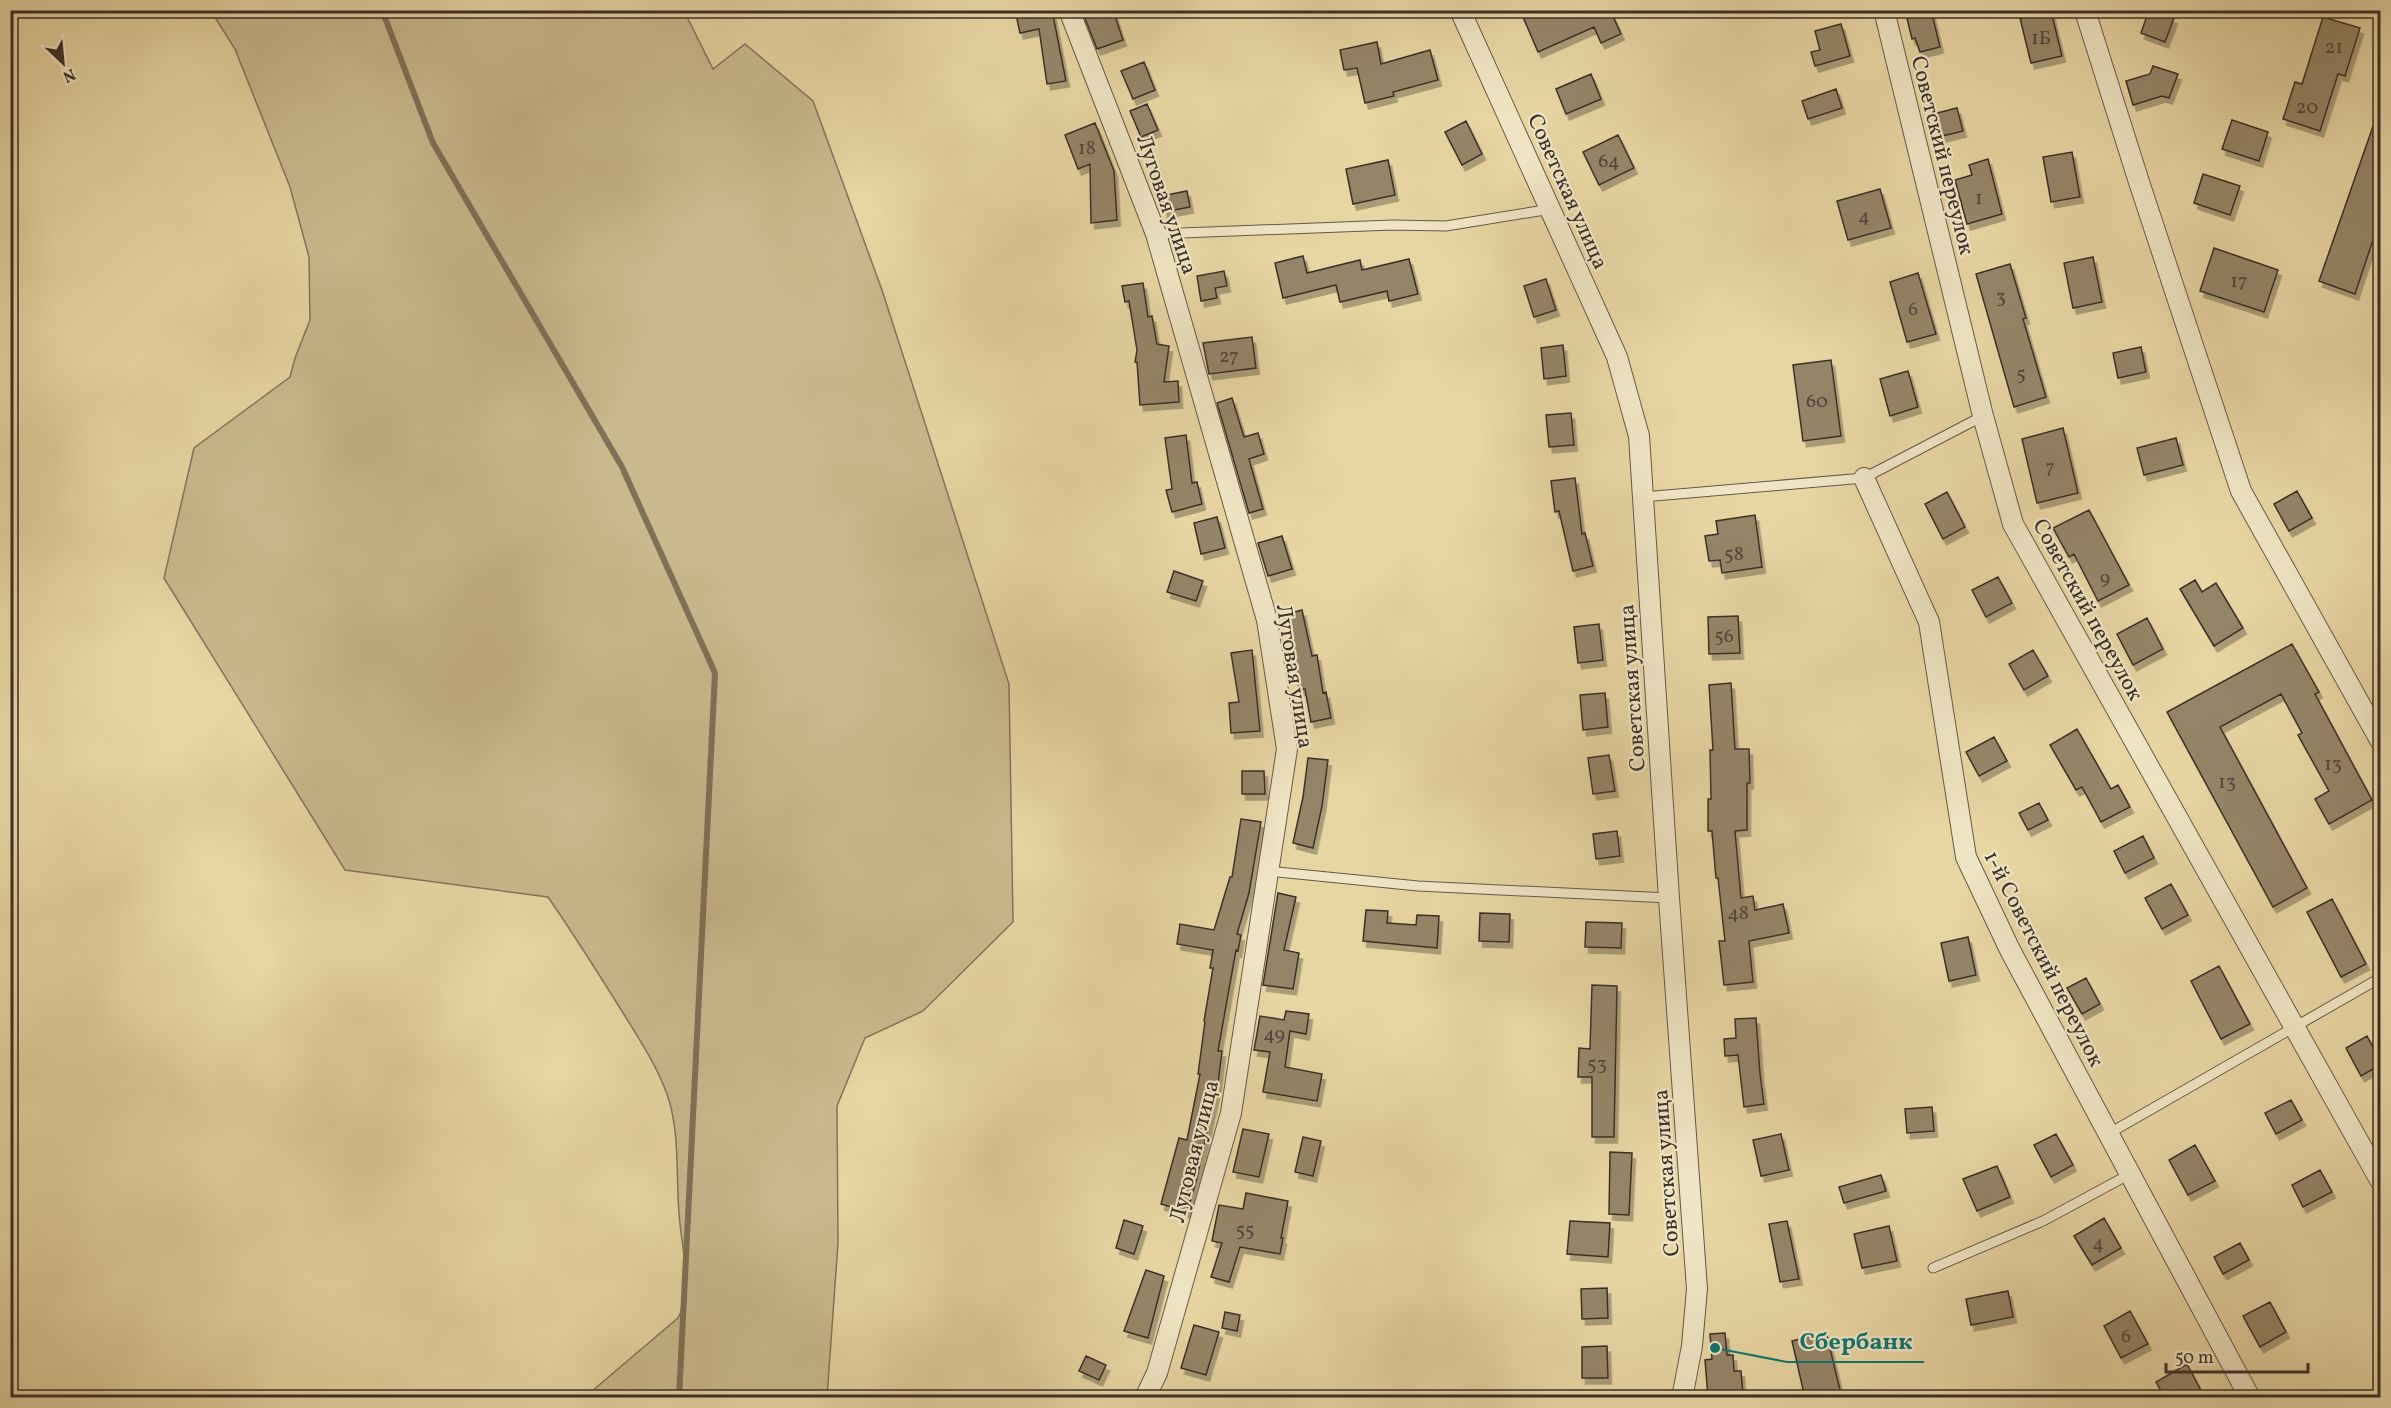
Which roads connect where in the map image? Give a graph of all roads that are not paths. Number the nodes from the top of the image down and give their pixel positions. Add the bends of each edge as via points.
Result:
1 (1070, 10) edge
2 (1460, 10) edge
3 (1884, 10) edge
4 (2086, 14) dead end
5 (1551, 209) junction
6 (1156, 234) junction
7 (1983, 416) junction
8 (1864, 478) junction
9 (1643, 497) junction
10 (2380, 740) edge
11 (1268, 871) junction
12 (1669, 898) junction
13 (2380, 978) edge
14 (2295, 1025) junction
15 (2108, 1134) junction
16 (2130, 1174) junction
17 (2380, 1180) edge
18 (1933, 1268) dead end
19 (1145, 1398) edge
20 (1682, 1398) edge
21 (2250, 1398) edge

1 - 6 street, Луговая улица
2 - 5 street, Советская улица
3 - 7 street, Советский переулок
4 - 10 street via 2241,491
5 - 6 lane via 1446,226
5 - 9 street, Советская улица via 1617,357 1639,436
6 - 11 street, Луговая улица via 1267,620 1287,749
7 - 8 lane
7 - 14 street, Советский переулок via 2013,524
8 - 9 lane
8 - 15 street, 1-й Советский переулок via 1929,622 1966,857 2010,950
9 - 12 street, Советская улица
11 - 12 lane via 1418,886
11 - 19 street, Луговая улица via 1231,1113 1157,1373
12 - 20 street, Советская улица via 1697,1289
13 - 14 lane
14 - 15 lane
14 - 17 street, Советский переулок
15 - 16 street, 1-й Советский переулок
16 - 18 lane via 2043,1221
16 - 21 street, 1-й Советский переулок

